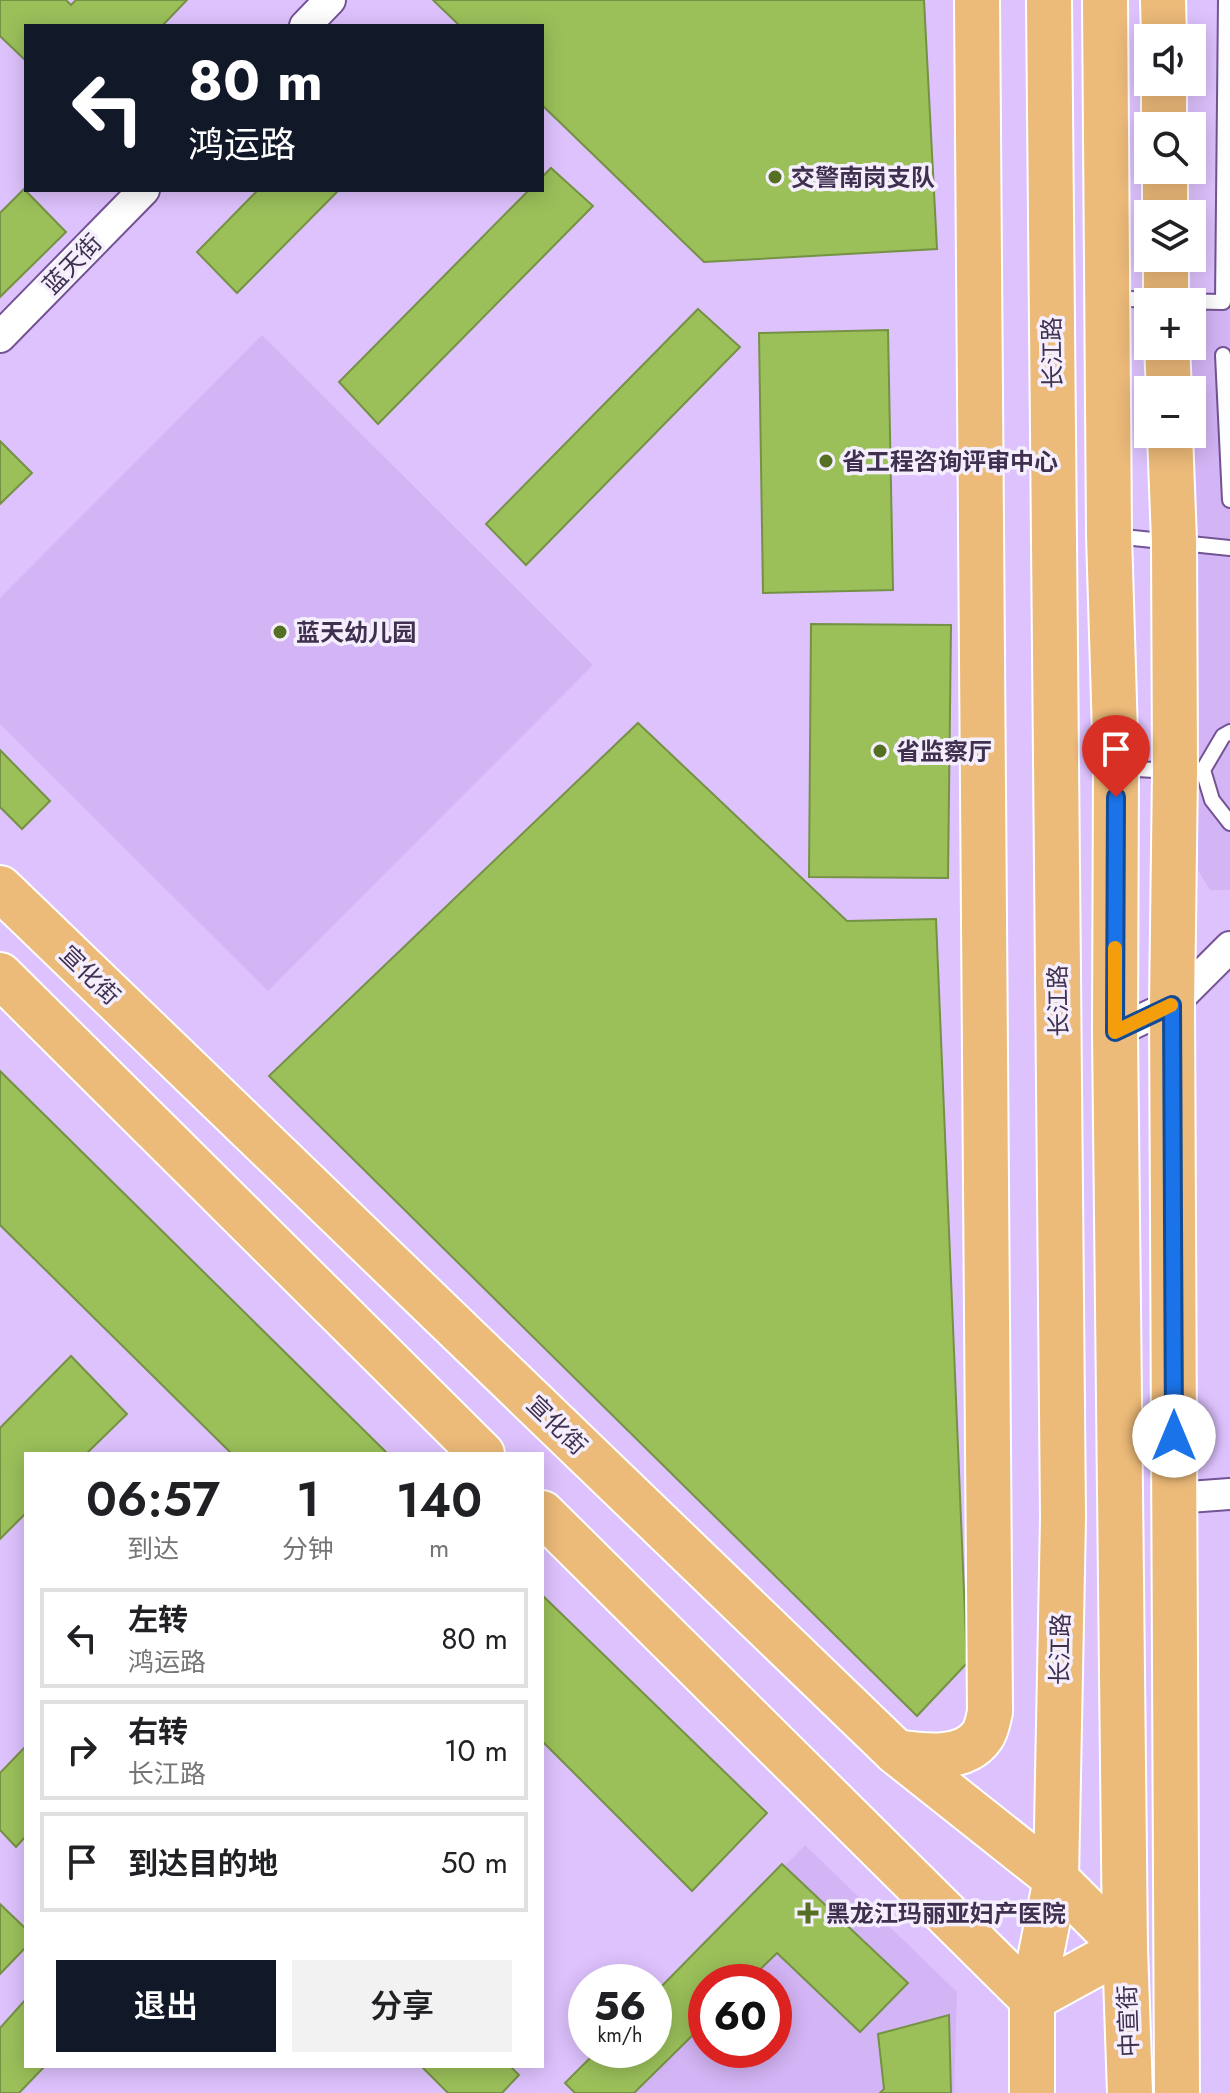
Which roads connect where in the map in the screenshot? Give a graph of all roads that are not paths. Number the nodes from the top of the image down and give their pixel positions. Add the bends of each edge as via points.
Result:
1 (330, 0) edge
2 (977, 0) edge
3 (1049, 0) edge
4 (1105, 0) edge
5 (1163, 0) edge
6 (1226, 0) edge
7 (307, 24) edge
8 (1164, 24) edge
9 (142, 192) edge
10 (1108, 298) junction
11 (1134, 300) edge
12 (1206, 302) edge
13 (1227, 302) edge
14 (0, 337) edge
15 (1223, 355) dead end
16 (1171, 448) edge
17 (1230, 500) edge
18 (1109, 535) junction
19 (1174, 541) junction
20 (1230, 548) edge
21 (1230, 732) edge
22 (1116, 768) junction
23 (1189, 771) junction
24 (1230, 823) edge
25 (0, 888) edge
26 (1230, 947) edge
27 (0, 975) edge
28 (1172, 1005) junction
29 (1115, 1032) junction
30 (480, 1452) edge
31 (1230, 1494) edge
32 (1175, 1498) junction
33 (544, 1515) edge
34 (896, 1752) junction
35 (1056, 1879) junction
36 (1125, 1948) junction
37 (1032, 1999) junction
38 (1032, 2093) edge
39 (1130, 2093) edge
40 (1177, 2093) edge

1 - 7 street
2 - 34 main road via 990,1712 985,1733 972,1748 931,1757
3 - 35 main road, 长江路 via 1063,1518
4 - 10 main road
5 - 8 main road
6 - 13 lane
9 - 14 street, 蓝天街
10 - 11 lane
10 - 18 main road
12 - 13 lane
15 - 17 lane
16 - 19 main road
18 - 19 lane
18 - 22 main road
19 - 20 lane
19 - 23 main road
21 - 23 lane
22 - 23 lane
22 - 29 main road
23 - 24 lane
23 - 28 main road
25 - 34 main road, 宣化街
26 - 28 street
27 - 30 main road
28 - 29 street
28 - 32 main road
29 - 36 main road
31 - 32 street
32 - 40 main road
33 - 37 main road
34 - 35 main road, 宣化街
35 - 36 main road, 宣化街
35 - 37 main road, 长江路
36 - 37 main road
36 - 39 main road, 中宣街
37 - 38 main road

